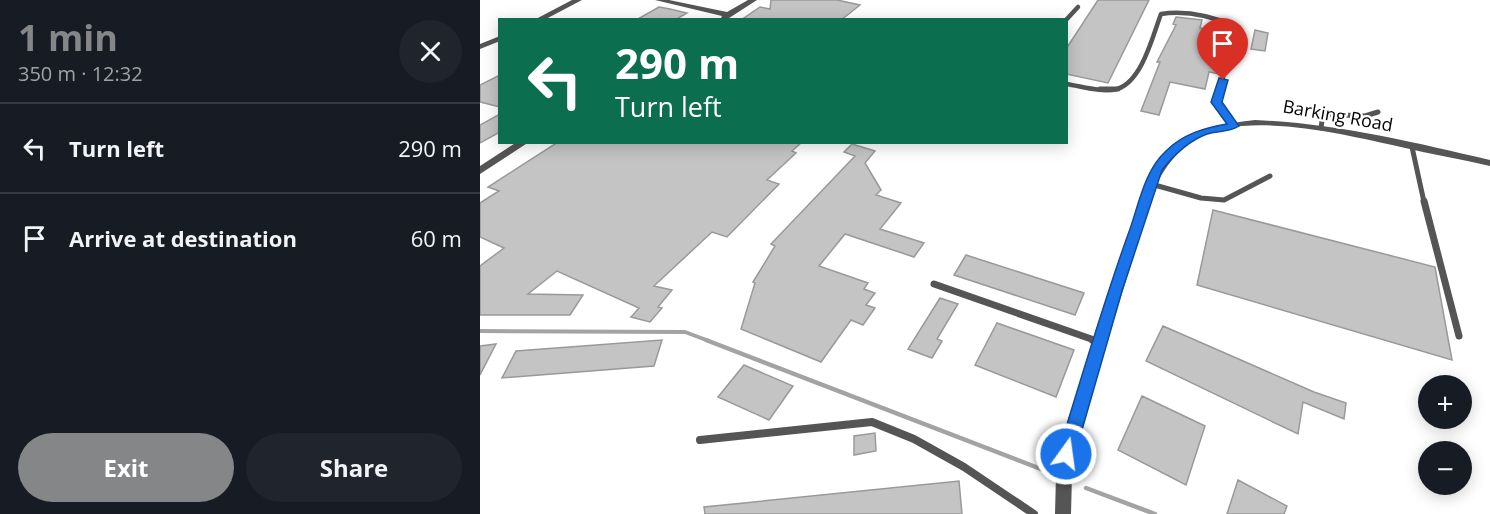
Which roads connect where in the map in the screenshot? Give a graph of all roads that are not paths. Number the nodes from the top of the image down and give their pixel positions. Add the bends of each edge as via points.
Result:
1 (578, 0) edge
2 (659, 0) edge
3 (753, 0) edge
4 (1078, 7) dead end
5 (729, 15) junction
6 (541, 18) edge
7 (724, 18) edge
8 (1068, 18) edge
9 (498, 39) edge
10 (480, 47) edge
11 (1068, 84) edge
12 (1378, 112) dead end
13 (1234, 126) junction
14 (1321, 128) junction
15 (521, 144) edge
16 (1412, 147) junction
17 (1490, 163) edge
18 (480, 171) edge
19 (1270, 176) dead end
20 (1151, 184) junction
21 (934, 284) dead end
22 (1459, 336) dead end
23 (1099, 342) junction
24 (700, 440) dead end
25 (1034, 514) edge
26 (1063, 514) edge

1 - 6 street
2 - 5 street
3 - 5 street
4 - 8 lane
5 - 7 street
9 - 10 street
11 - 13 lane via 1117,90 1131,82 1161,14 1222,20 1235,26 1236,35 1216,102
12 - 14 lane via 1365,116 1323,114
13 - 14 street, Barking Road via 1272,122
13 - 20 street, Barking Road via 1203,132 1184,142 1169,154
14 - 16 street, Barking Road
15 - 18 street
16 - 17 street, Barking Road
16 - 22 lane
19 - 20 lane via 1224,200
20 - 23 street, Barking Road
21 - 23 lane
23 - 26 street, Barking Road via 1069,439
24 - 25 lane via 872,422 914,439 964,467

